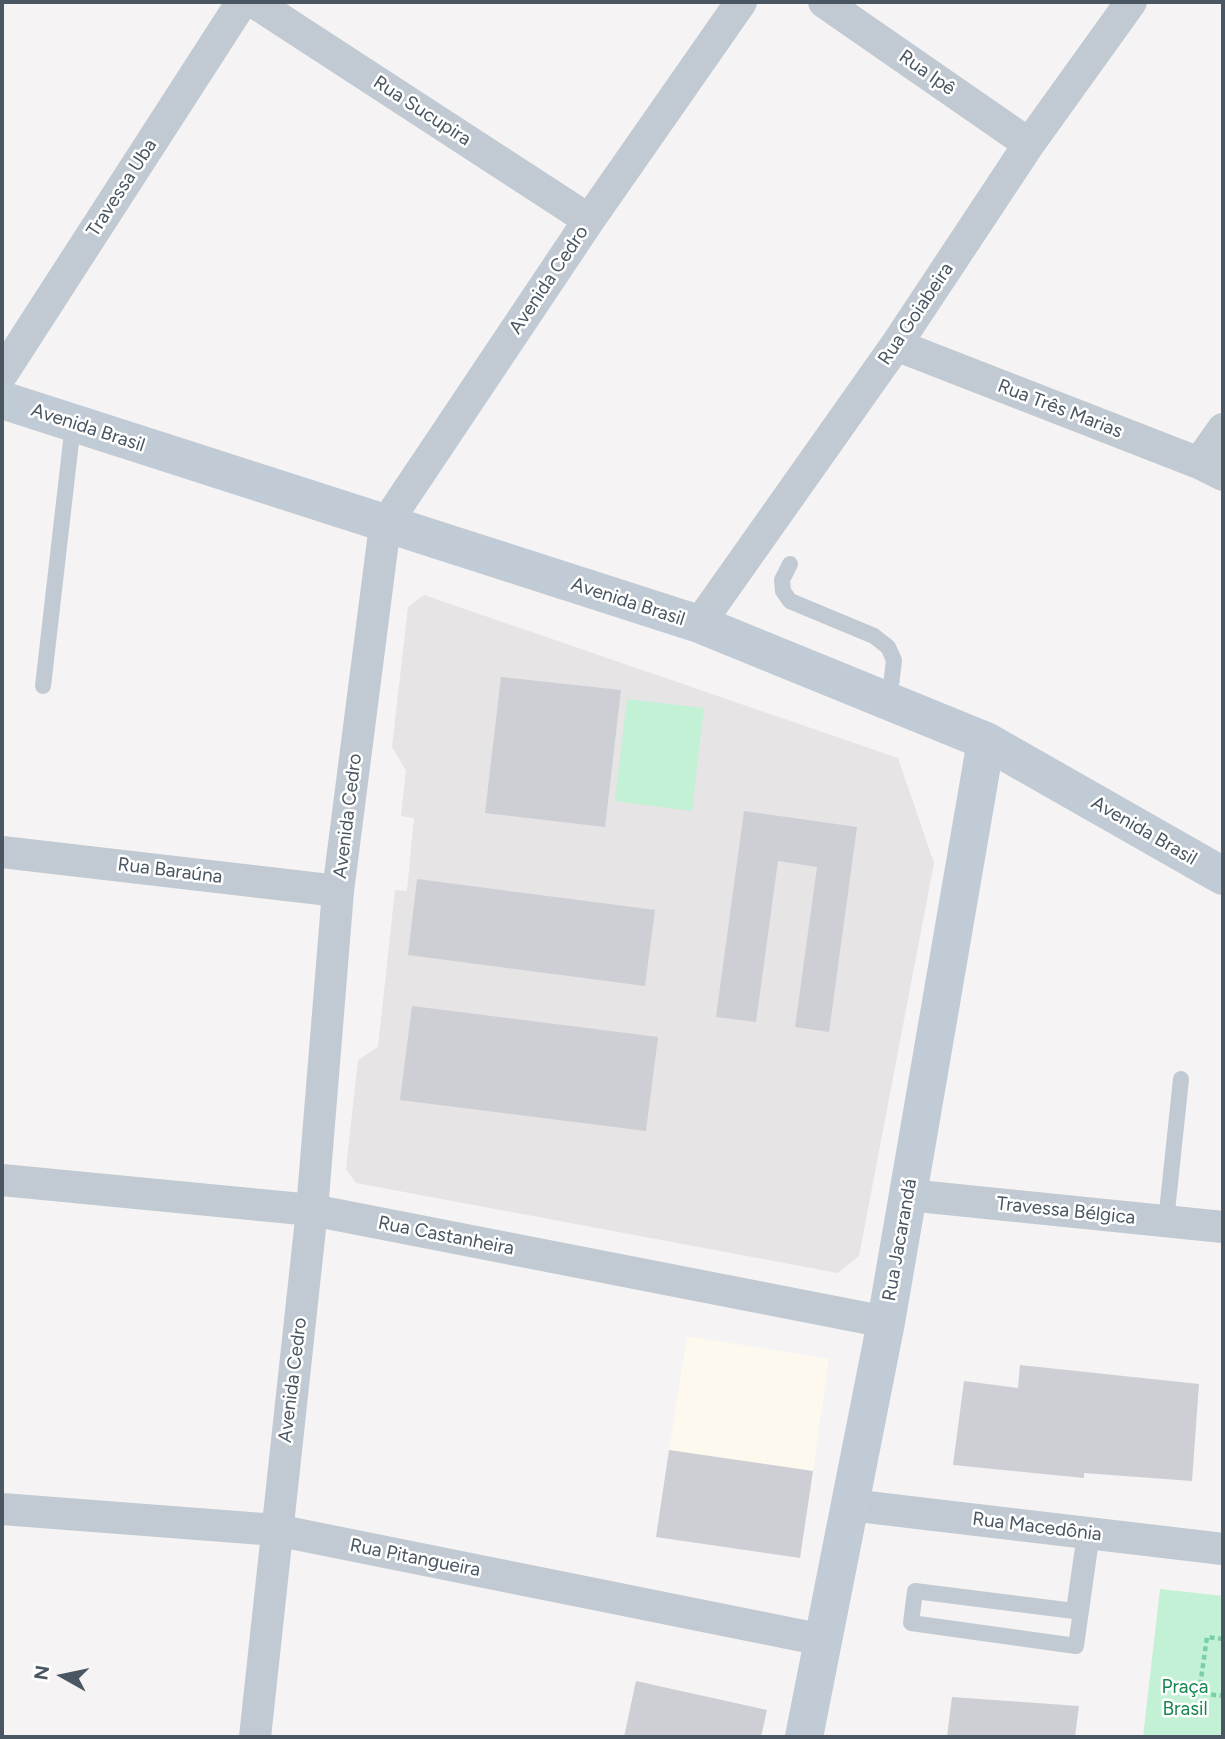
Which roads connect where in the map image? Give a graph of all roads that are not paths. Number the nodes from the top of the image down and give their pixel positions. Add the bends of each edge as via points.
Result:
1 (243, 2) edge
2 (254, 2) edge
3 (741, 2) edge
4 (824, 2) edge
5 (1131, 2) edge
6 (1029, 144) junction
7 (589, 220) junction
8 (896, 345) junction
9 (2, 374) edge
10 (2, 400) edge
11 (73, 424) junction
12 (1223, 429) edge
13 (1211, 469) edge
14 (385, 525) junction
15 (790, 564) dead end
16 (699, 624) junction
17 (43, 686) dead end
18 (890, 702) junction
19 (986, 741) junction
20 (2, 852) edge
21 (1223, 876) edge
22 (338, 891) junction
23 (1181, 1079) dead end
24 (2, 1180) edge
25 (908, 1195) junction
26 (312, 1210) junction
27 (1166, 1221) junction
28 (1223, 1227) edge
29 (886, 1322) junction
30 (850, 1505) junction
31 (2, 1509) edge
32 (276, 1530) junction
33 (1088, 1533) junction
34 (1223, 1549) edge
35 (823, 1640) junction
36 (255, 1737) edge
37 (804, 1737) edge

1 - 9 street, Travessa Uba
2 - 7 street, Rua Sucupira
3 - 7 street, Avenida Cedro
4 - 6 street, Rua Ipê
5 - 6 street, Rua Goiabeira
6 - 8 street, Rua Goiabeira
7 - 14 street, Avenida Cedro
8 - 13 street, Rua Três Marias
8 - 16 street, Rua Goiabeira
10 - 11 main road, Avenida Brasil
11 - 14 main road, Avenida Brasil
11 - 17 lane
12 - 13 street
14 - 16 main road, Avenida Brasil
14 - 22 street, Avenida Cedro
15 - 18 lane via 782,580 790,601 874,636 888,647 894,660
16 - 18 main road, Avenida Brasil
18 - 19 main road, Avenida Brasil
19 - 21 main road, Avenida Brasil
19 - 25 main road, Rua Jacarandá
20 - 22 street, Rua Baraúna
22 - 26 street, Avenida Cedro
23 - 27 lane
24 - 26 street, Rua Castanheira
25 - 27 street, Travessa Bélgica
25 - 29 main road, Rua Jacarandá
26 - 29 street, Rua Castanheira
26 - 32 street, Avenida Cedro
27 - 28 street, Travessa Bélgica
29 - 30 main road, Rua Jacarandá
30 - 33 street, Rua Macedônia
30 - 35 main road, Rua Jacarandá
31 - 32 street, Rua Pitangueira
32 - 35 street, Rua Pitangueira
32 - 36 street, Avenida Cedro
33 - 33 lane via 1074,1611 915,1591 911,1623 1076,1646
33 - 34 street, Rua Macedônia
35 - 37 main road, Rua Jacarandá

